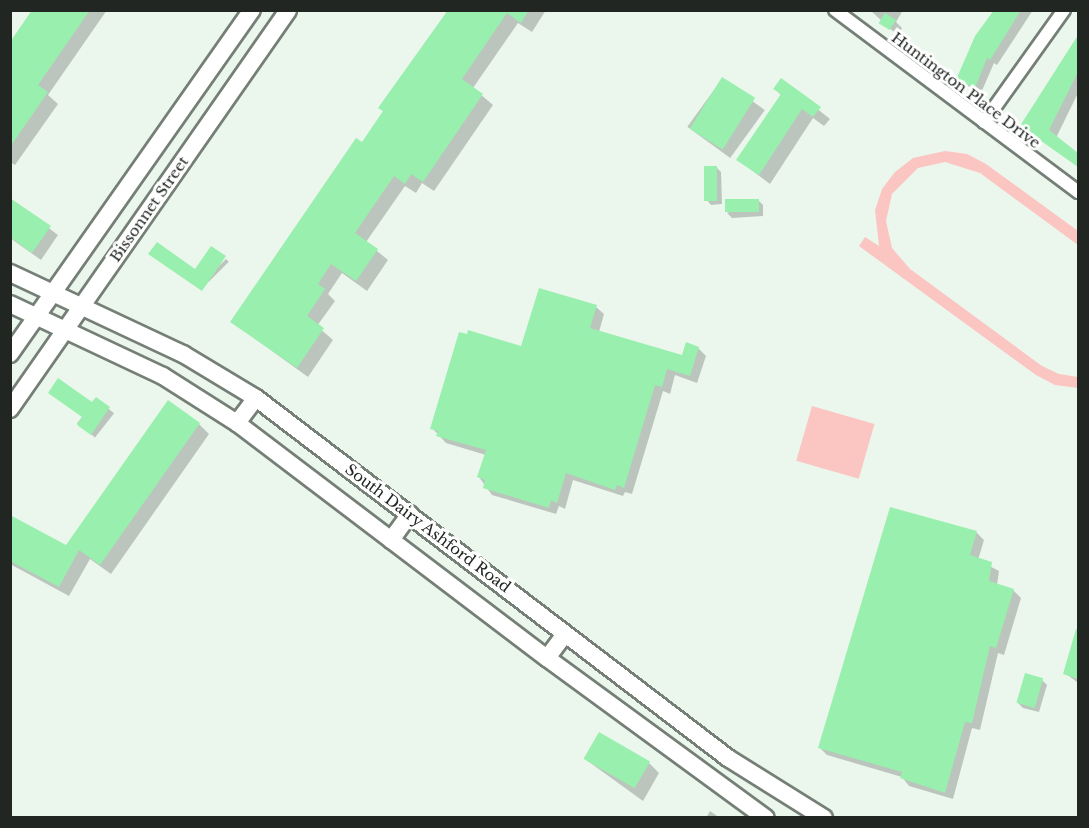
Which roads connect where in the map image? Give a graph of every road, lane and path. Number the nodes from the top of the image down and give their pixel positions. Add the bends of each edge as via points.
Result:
1 (288, 10) edge
2 (836, 10) edge
3 (1064, 10) edge
4 (249, 14) edge
5 (270, 35) junction
6 (984, 122) junction
7 (1078, 192) edge
8 (10, 273) edge
9 (56, 291) junction
10 (10, 304) edge
11 (82, 305) junction
12 (37, 315) junction
13 (65, 329) junction
14 (10, 354) edge
15 (256, 398) junction
16 (10, 409) edge
17 (237, 423) junction
18 (410, 514) junction
19 (391, 540) junction
20 (565, 633) junction
21 (547, 658) junction
22 (728, 758) junction
23 (711, 781) junction
24 (766, 818) edge
25 (824, 818) edge

1 - 5 main road, Bissonnet Street
2 - 6 street, Huntington Place Drive
3 - 6 street
4 - 5 main road
4 - 9 main road, Bissonnet Street
5 - 11 main road, Bissonnet Street
6 - 7 street, Huntington Place Drive
8 - 9 main road, South Dairy Ashford Road
9 - 11 main road, South Dairy Ashford Road
9 - 12 main road, Bissonnet Street
10 - 12 main road, South Dairy Ashford Road
11 - 13 main road, Bissonnet Street
11 - 15 main road, South Dairy Ashford Road via 183,354
12 - 13 main road, South Dairy Ashford Road
12 - 14 main road, Bissonnet Street
13 - 16 main road, Bissonnet Street
13 - 17 main road, South Dairy Ashford Road via 162,376
15 - 17 main road
15 - 18 main road, South Dairy Ashford Road
17 - 19 main road, South Dairy Ashford Road
18 - 19 main road
18 - 20 main road, South Dairy Ashford Road
19 - 21 main road, South Dairy Ashford Road
20 - 21 main road
20 - 22 main road, South Dairy Ashford Road
21 - 23 main road, South Dairy Ashford Road
22 - 23 main road
22 - 25 main road, South Dairy Ashford Road
23 - 24 main road, South Dairy Ashford Road

